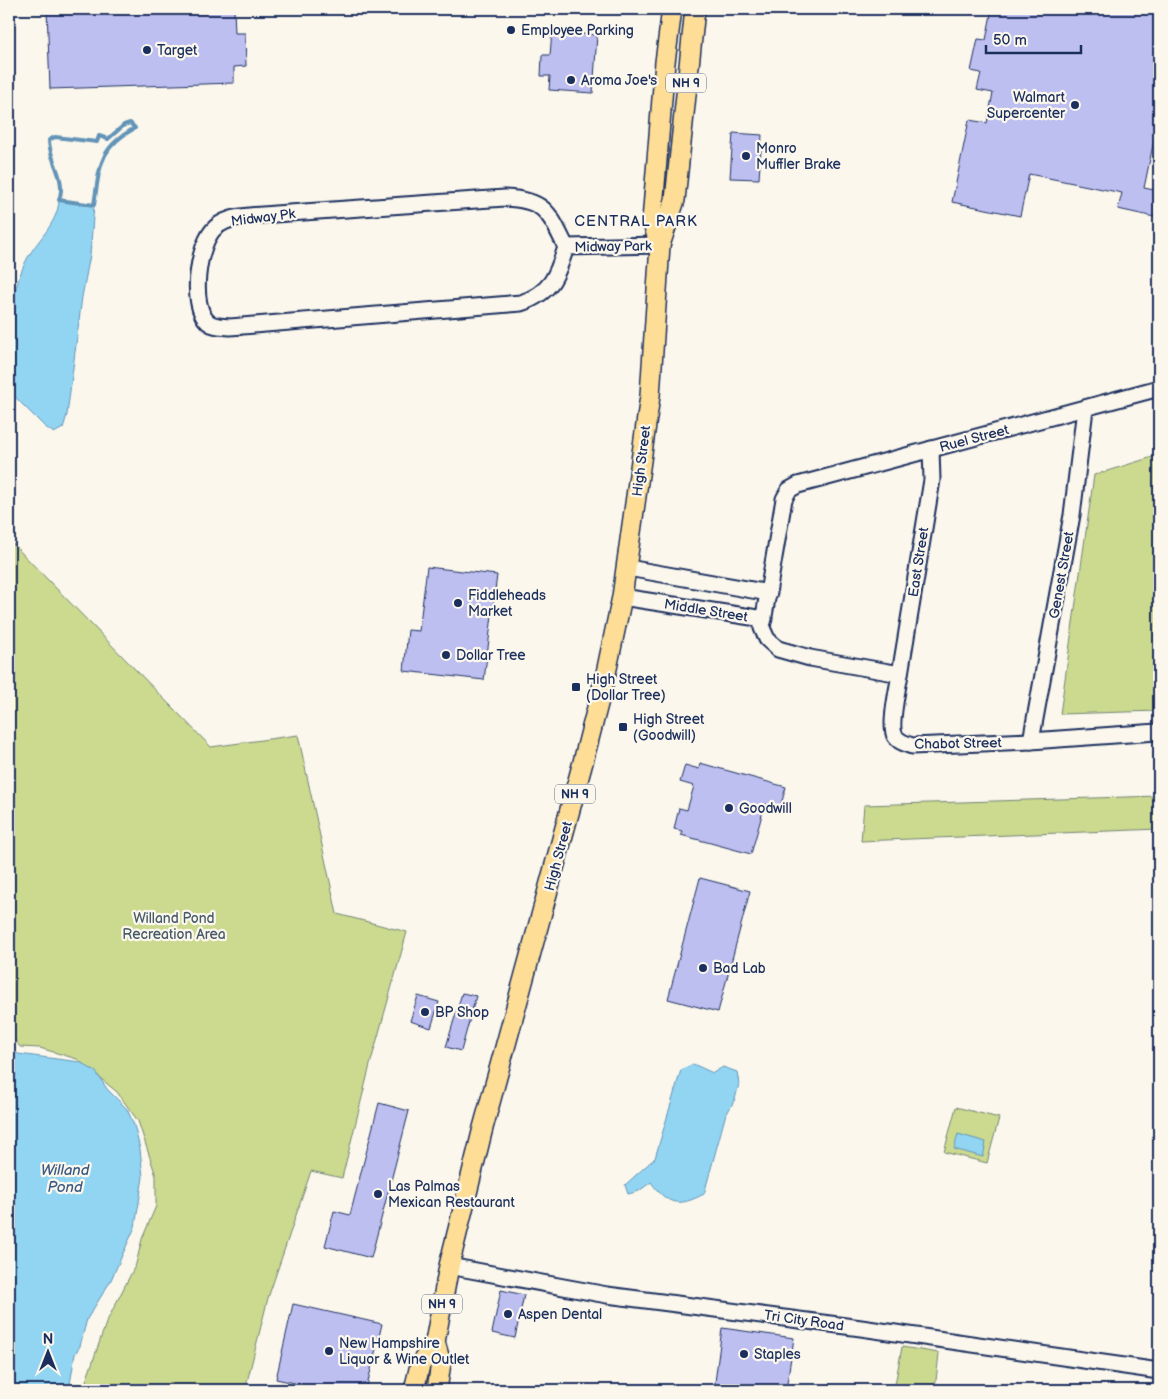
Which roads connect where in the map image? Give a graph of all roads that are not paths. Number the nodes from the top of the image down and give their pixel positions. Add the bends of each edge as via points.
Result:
1 (672, 9) edge
2 (695, 9) edge
3 (660, 245) junction
4 (566, 247) junction
5 (1159, 388) edge
6 (1085, 409) junction
7 (932, 449) junction
8 (789, 490) joint
9 (628, 568) junction
10 (769, 592) junction
11 (622, 597) junction
12 (764, 619) junction
13 (900, 674) junction
14 (1157, 732) dead end
15 (1031, 741) junction
16 (449, 1266) junction
17 (435, 1342) junction
18 (1159, 1371) edge
19 (414, 1390) edge
20 (437, 1390) edge

1 - 3 main road, High Street / NH 9 via 652,221
2 - 3 main road, High Street / NH 9 via 675,200
3 - 4 street, Midway Park
3 - 9 main road, High Street / NH 9 via 650,396
4 - 4 street, Midway Pk via 549,214 541,206 518,199 239,218 215,228 209,237 199,271 198,303 208,322 230,327 521,303 546,290 554,280
5 - 6 street, Ruel Street
6 - 7 street, Ruel Street
6 - 15 street, Genest Street via 1072,515
7 - 8 street, Ruel Street
7 - 13 street, East Street via 932,480
8 - 10 street, Middle Street via 784,499
9 - 10 street, Middle Street
9 - 11 main road, High Street / NH 9
10 - 12 street, Middle Street
11 - 12 street, Middle Street
11 - 16 main road, High Street / NH 9 via 596,711
12 - 13 street via 762,628 766,639 778,649
13 - 15 street, Chabot Street via 893,728 895,736 903,743 912,746
14 - 15 street, Chabot Street
16 - 17 main road, High Street / NH 9
16 - 18 street, Tri City Road via 607,1295
17 - 19 main road, NH 9 via 420,1365
17 - 20 main road, NH 9 via 441,1362

